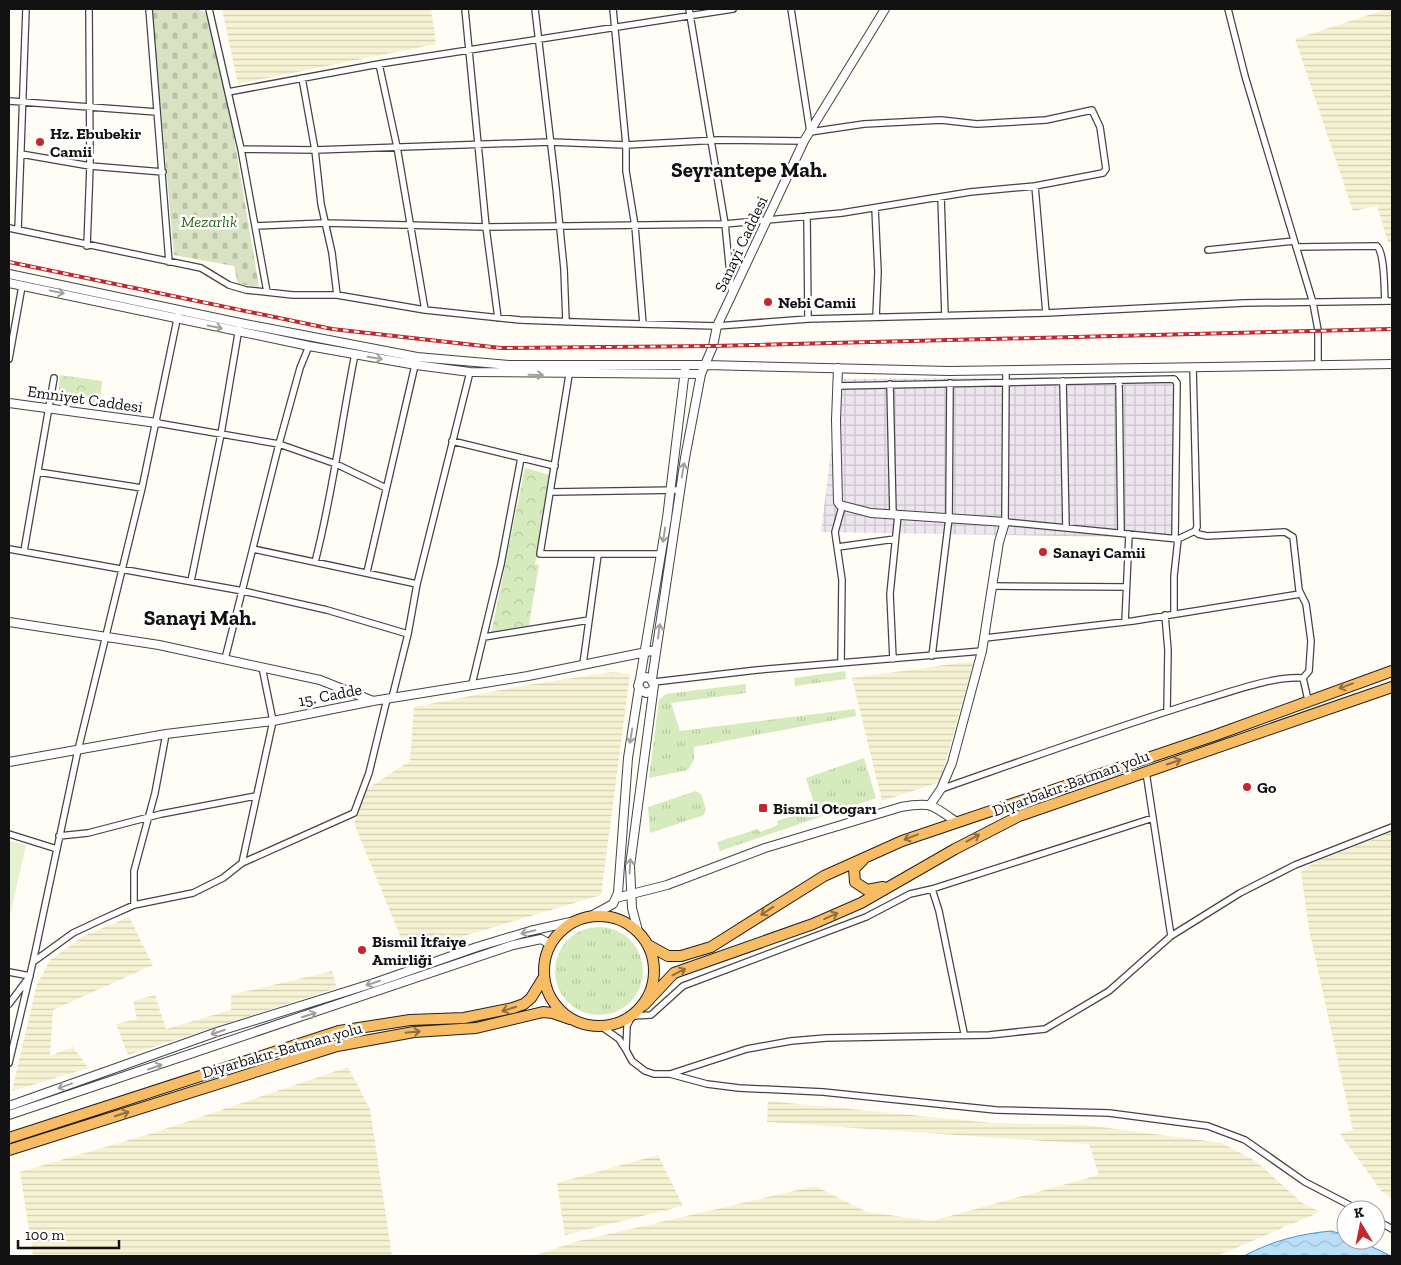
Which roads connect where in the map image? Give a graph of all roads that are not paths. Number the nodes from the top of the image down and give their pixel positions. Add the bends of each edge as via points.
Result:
1 (26, 9) edge
2 (88, 9) edge
3 (149, 9) edge
4 (209, 9) edge
5 (465, 9) edge
6 (534, 9) edge
7 (613, 9) edge
8 (733, 9) edge
9 (791, 9) edge
10 (884, 9) edge
11 (1228, 9) edge
12 (690, 11) edge
13 (615, 26) junction
14 (537, 38) junction
15 (468, 50) junction
16 (379, 64) junction
17 (302, 78) junction
18 (228, 92) junction
19 (9, 101) edge
20 (23, 102) junction
21 (90, 108) junction
22 (157, 112) junction
23 (810, 132) junction
24 (711, 141) junction
25 (804, 141) junction
26 (550, 142) junction
27 (478, 145) junction
28 (626, 145) junction
29 (397, 147) junction
30 (241, 149) junction
31 (315, 150) junction
32 (21, 154) junction
33 (90, 166) junction
34 (163, 172) junction
35 (1035, 186) junction
36 (941, 197) junction
37 (875, 208) junction
38 (807, 216) junction
39 (768, 221) junction
40 (325, 222) junction
41 (410, 224) junction
42 (725, 224) junction
43 (255, 226) junction
44 (558, 226) junction
45 (635, 226) junction
46 (486, 227) junction
47 (9, 228) edge
48 (18, 230) junction
49 (1295, 244) junction
50 (87, 246) junction
51 (1208, 250) dead end
52 (169, 262) junction
53 (9, 274) edge
54 (9, 283) edge
55 (22, 286) junction
56 (267, 292) junction
57 (337, 295) junction
58 (733, 296) junction
59 (1385, 301) junction
60 (1392, 301) edge
61 (1312, 303) junction
62 (179, 310) junction
63 (425, 310) junction
64 (1046, 313) junction
65 (945, 316) junction
66 (876, 317) junction
67 (498, 318) junction
68 (177, 319) junction
69 (808, 319) junction
70 (566, 322) junction
71 (643, 324) junction
72 (717, 326) junction
73 (239, 327) junction
74 (310, 346) junction
75 (355, 354) junction
76 (9, 360) edge
77 (416, 361) junction
78 (1392, 364) edge
79 (706, 365) junction
80 (1318, 365) junction
81 (686, 366) junction
82 (1192, 367) junction
83 (838, 368) junction
84 (1006, 370) junction
85 (470, 372) junction
86 (685, 374) junction
87 (701, 374) junction
88 (569, 375) junction
89 (54, 378) dead end
90 (1119, 380) junction
91 (1063, 381) junction
92 (1006, 382) junction
93 (950, 383) junction
94 (890, 384) junction
95 (837, 386) junction
96 (9, 403) edge
97 (50, 409) junction
98 (157, 422) junction
99 (221, 434) junction
100 (452, 441) junction
101 (279, 444) junction
102 (521, 458) junction
103 (336, 464) junction
104 (555, 466) junction
105 (38, 472) junction
106 (142, 488) junction
107 (386, 488) junction
108 (671, 490) junction
109 (680, 490) junction
110 (551, 492) junction
111 (842, 507) junction
112 (896, 515) junction
113 (949, 518) junction
114 (1005, 522) junction
115 (1066, 528) junction
116 (1195, 531) junction
117 (1121, 533) junction
118 (1129, 534) junction
119 (895, 539) junction
120 (1177, 539) junction
121 (838, 548) junction
122 (9, 549) edge
123 (254, 549) junction
124 (24, 552) junction
125 (661, 554) junction
126 (598, 555) junction
127 (315, 562) junction
128 (122, 567) junction
129 (366, 572) junction
130 (191, 581) junction
131 (417, 584) junction
132 (992, 586) junction
133 (1126, 587) junction
134 (243, 591) junction
135 (1300, 594) junction
136 (1174, 613) junction
137 (1165, 615) junction
138 (589, 620) junction
139 (9, 622) edge
140 (1125, 622) junction
141 (408, 634) junction
142 (106, 637) junction
143 (484, 637) junction
144 (984, 638) junction
145 (656, 650) junction
146 (982, 651) junction
147 (645, 652) junction
148 (932, 656) junction
149 (225, 659) junction
150 (893, 659) junction
151 (841, 663) junction
152 (583, 664) junction
153 (262, 667) junction
154 (1392, 671) edge
155 (1303, 678) junction
156 (472, 684) junction
157 (640, 684) junction
158 (653, 684) junction
159 (1392, 687) edge
160 (390, 698) junction
161 (1308, 700) junction
162 (373, 701) junction
163 (1167, 712) junction
164 (273, 721) junction
165 (166, 734) junction
166 (78, 750) junction
167 (9, 762) edge
168 (1146, 772) junction
169 (940, 789) junction
170 (256, 796) junction
171 (930, 805) junction
172 (1153, 818) junction
173 (148, 819) junction
174 (955, 821) junction
175 (1392, 827) edge
176 (9, 834) edge
177 (59, 836) junction
178 (57, 849) junction
179 (872, 853) junction
180 (242, 864) junction
181 (898, 882) junction
182 (932, 889) junction
183 (631, 896) junction
184 (616, 898) junction
185 (134, 905) junction
186 (592, 916) junction
187 (575, 921) junction
188 (638, 931) junction
189 (1171, 936) junction
190 (550, 944) junction
191 (648, 945) junction
192 (33, 962) junction
193 (9, 972) edge
194 (30, 976) junction
195 (544, 977) junction
196 (9, 1004) edge
197 (644, 1005) junction
198 (632, 1016) junction
199 (570, 1019) junction
200 (602, 1027) junction
201 (964, 1034) junction
202 (626, 1050) junction
203 (9, 1063) edge
204 (670, 1074) junction
205 (9, 1106) edge
206 (9, 1116) edge
207 (9, 1138) edge
208 (9, 1150) edge
209 (1340, 1200) edge

1 - 20 street
2 - 21 street
3 - 22 street
4 - 18 street
5 - 15 street
6 - 14 street
7 - 13 street
8 - 12 street
9 - 23 street
10 - 23 street, Sanayi Caddesi
11 - 49 street
12 - 13 street
12 - 24 street
13 - 14 street
13 - 28 street
14 - 15 street
14 - 26 street
15 - 16 street
15 - 27 street
16 - 17 street
16 - 29 street
17 - 18 street
17 - 31 street
18 - 30 street
19 - 20 street
20 - 21 street
20 - 32 street
21 - 22 street
21 - 33 street
22 - 34 street
23 - 25 street, Sanayi Caddesi
23 - 35 street via 864,124 941,120 977,124 1046,120 1092,110 1100,127 1106,169 1103,174
24 - 25 street
24 - 28 street
24 - 42 street
25 - 39 street, Sanayi Caddesi
26 - 27 street
26 - 28 street
26 - 44 street
27 - 29 street
27 - 46 street
28 - 45 street via 626,171
29 - 31 street
29 - 41 street
30 - 31 street
30 - 43 street
31 - 40 street
32 - 33 street
32 - 48 street
33 - 34 street
33 - 50 street
34 - 52 street
35 - 36 street
35 - 64 street
36 - 37 street
36 - 65 street
37 - 38 street
37 - 66 street
38 - 39 street
38 - 69 street
39 - 42 street
39 - 58 street, Sanayi Caddesi
40 - 41 street
40 - 43 street
40 - 57 street
41 - 46 street
41 - 63 street
42 - 45 street
42 - 58 street
43 - 56 street
44 - 45 street
44 - 46 street
44 - 70 street
45 - 71 street
46 - 67 street
47 - 48 street
48 - 50 street
49 - 51 street
49 - 59 street via 1377,246 1382,258
49 - 61 street
50 - 52 street
52 - 56 street via 201,268 229,285
53 - 62 street
54 - 55 street
55 -> 68 street
55 - 76 street
56 - 57 street
57 - 63 street
58 - 72 street, Sanayi Caddesi
59 - 60 street
59 - 61 street
61 - 64 street via 1244,303
61 - 80 street via 1318,330
62 - 68 street
62 - 73 street
63 - 67 street
64 - 65 street
65 - 66 street
66 - 69 street
67 - 70 street
68 -> 73 street
68 - 98 street
69 - 72 street
70 - 71 street
71 - 72 street
72 - 79 street, Sanayi Caddesi
73 - 74 street
73 - 77 street
73 - 99 street
74 - 75 street
74 - 101 street via 300,368
75 -> 77 street
75 - 103 street
77 - 81 street
77 - 85 street
77 - 107 street
78 - 80 street
79 - 81 street
79 - 83 street
79 - 87 street, Sanayi Caddesi
80 - 82 street
81 - 86 street
82 - 84 street
82 - 116 street
83 - 84 street
83 - 95 street
84 - 92 street
85 -> 88 street
85 - 100 street
86 - 87 street
86 - 88 street
86 - 108 street
109 -> 87 street, Sanayi Caddesi
88 - 104 street
89 - 97 street
90 - 91 street
90 - 117 street
90 - 120 street via 1173,379 1177,383
91 - 92 street
91 - 115 street
92 - 93 street
92 - 114 street
93 - 94 street
93 - 113 street
94 - 95 street
94 - 112 street
95 - 111 street via 838,502
96 - 97 street, Emniyet Caddesi
97 - 98 street, Emniyet Caddesi
97 - 105 street
98 - 99 street
98 - 106 street
99 - 101 street
99 - 130 street
100 - 102 street
100 - 131 street
101 - 103 street
101 - 123 street
102 - 104 street
102 - 143 street
103 - 107 street
103 - 127 street via 330,504
104 - 110 street
105 - 106 street
105 - 124 street
106 - 128 street
107 - 129 street
108 - 109 street
108 - 110 street
108 -> 125 street
145 -> 109 street, Sanayi Caddesi
110 - 126 street via 540,554
111 - 112 street
111 - 121 street via 836,527
112 - 113 street
112 - 119 street
113 - 114 street
113 - 148 street
114 - 115 street
114 - 132 street
115 - 117 street
116 - 120 street
116 - 135 street via 1207,536 1290,534 1295,542
117 - 118 street
118 - 120 street
118 - 133 street
119 - 121 street
119 - 150 street via 890,594
120 - 136 street
121 - 151 street via 842,580
122 - 124 street
123 - 127 street
123 - 134 street
124 - 128 street
125 - 126 street
125 - 147 street
126 - 138 street
127 - 129 street
128 - 130 street
128 - 142 street
129 - 131 street
130 - 134 street
131 - 141 street
132 - 133 street
132 - 144 street
133 - 140 street
134 - 141 street via 326,610
134 - 149 street
135 - 136 street
135 - 155 street via 1306,604 1311,641 1309,671
136 - 137 street
137 - 140 street
137 - 163 street
138 - 143 street
138 - 152 street
139 - 142 street
140 - 144 street
141 - 160 street
142 - 149 street
142 - 166 street
143 - 156 street
144 - 146 street
145 - 147 street, 15. Cadde
145 - 158 street, Sanayi Caddesi
146 - 148 street
146 - 169 street via 952,763
147 - 152 street, 15. Cadde
147 - 157 street
148 - 150 street
149 - 153 street
150 - 151 street
151 - 158 street
152 - 156 street, 15. Cadde
153 - 162 street via 320,680
153 - 164 street
154 -> 161 highway, Diyarbakır-Batman yolu
155 - 161 street
155 - 163 street via 1242,689
156 - 160 street, 15. Cadde
157 - 158 street via 645,677
157 - 158 street via 644,692
157 -> 184 street via 628,758
183 -> 158 street, Sanayi Caddesi via 630,866
168 -> 159 highway, Diyarbakır-Batman yolu
160 - 162 street, 15. Cadde
160 - 180 street via 354,813
161 - 174 highway, Diyarbakır-Batman yolu
162 - 164 street, 15. Cadde
163 - 169 street
164 - 165 street, 15. Cadde
164 - 170 street
165 - 166 street, 15. Cadde
165 - 173 street
166 - 167 street, 15. Cadde
166 - 177 street
168 - 172 street
181 -> 168 highway, Diyarbakır-Batman yolu via 1019,816
169 - 171 street
170 - 173 street
170 - 180 street
171 - 174 street
171 - 183 street via 922,803 901,807 765,848
172 - 182 street
172 - 189 street
173 - 177 street
173 - 185 street via 134,871
174 -> 179 highway, Diyarbakır-Batman yolu
175 - 189 street via 1295,865 1240,893
176 - 178 street
177 - 178 street
178 - 192 street
179 - 181 highway via 857,864 853,875 855,882 867,890
179 -> 191 highway, Diyarbakır-Batman yolu via 824,876 711,947 681,956 668,956
180 - 185 street via 193,893
197 -> 181 highway, Diyarbakır-Batman yolu via 674,973 813,924
182 - 198 street via 910,894 866,918 683,986 650,1015
182 - 201 street
183 - 184 street
183 - 188 street, Sanayi Caddesi
184 - 186 street via 613,904
185 - 192 street via 73,933
186 - 187 highway
186 - 188 highway via 608,916
187 - 190 highway
187 -> 205 street via 477,947 200,1038
188 - 191 highway
189 - 201 street via 1109,991 1045,1029
190 - 195 highway via 544,960
206 -> 190 street via 513,945 541,939
191 - 197 highway via 654,959 655,975 652,991
192 - 194 street
193 - 194 street
194 - 196 street
194 - 203 street
195 - 199 highway via 548,994
195 -> 207 highway, Diyarbakır-Batman yolu via 531,998 513,1008 464,1018 410,1020 339,1031
197 - 198 highway
198 - 200 highway via 618,1024
198 - 202 street via 627,1026
199 - 200 highway via 586,1026
208 -> 199 highway, Diyarbakır-Batman yolu via 338,1046 414,1032 476,1028 543,1012
200 - 202 street via 619,1039
201 - 204 street via 790,1041 747,1049
202 - 204 street via 632,1061 644,1071
204 - 209 street via 739,1088 823,1092 996,1110 1109,1113 1208,1126 1245,1140 1305,1182

